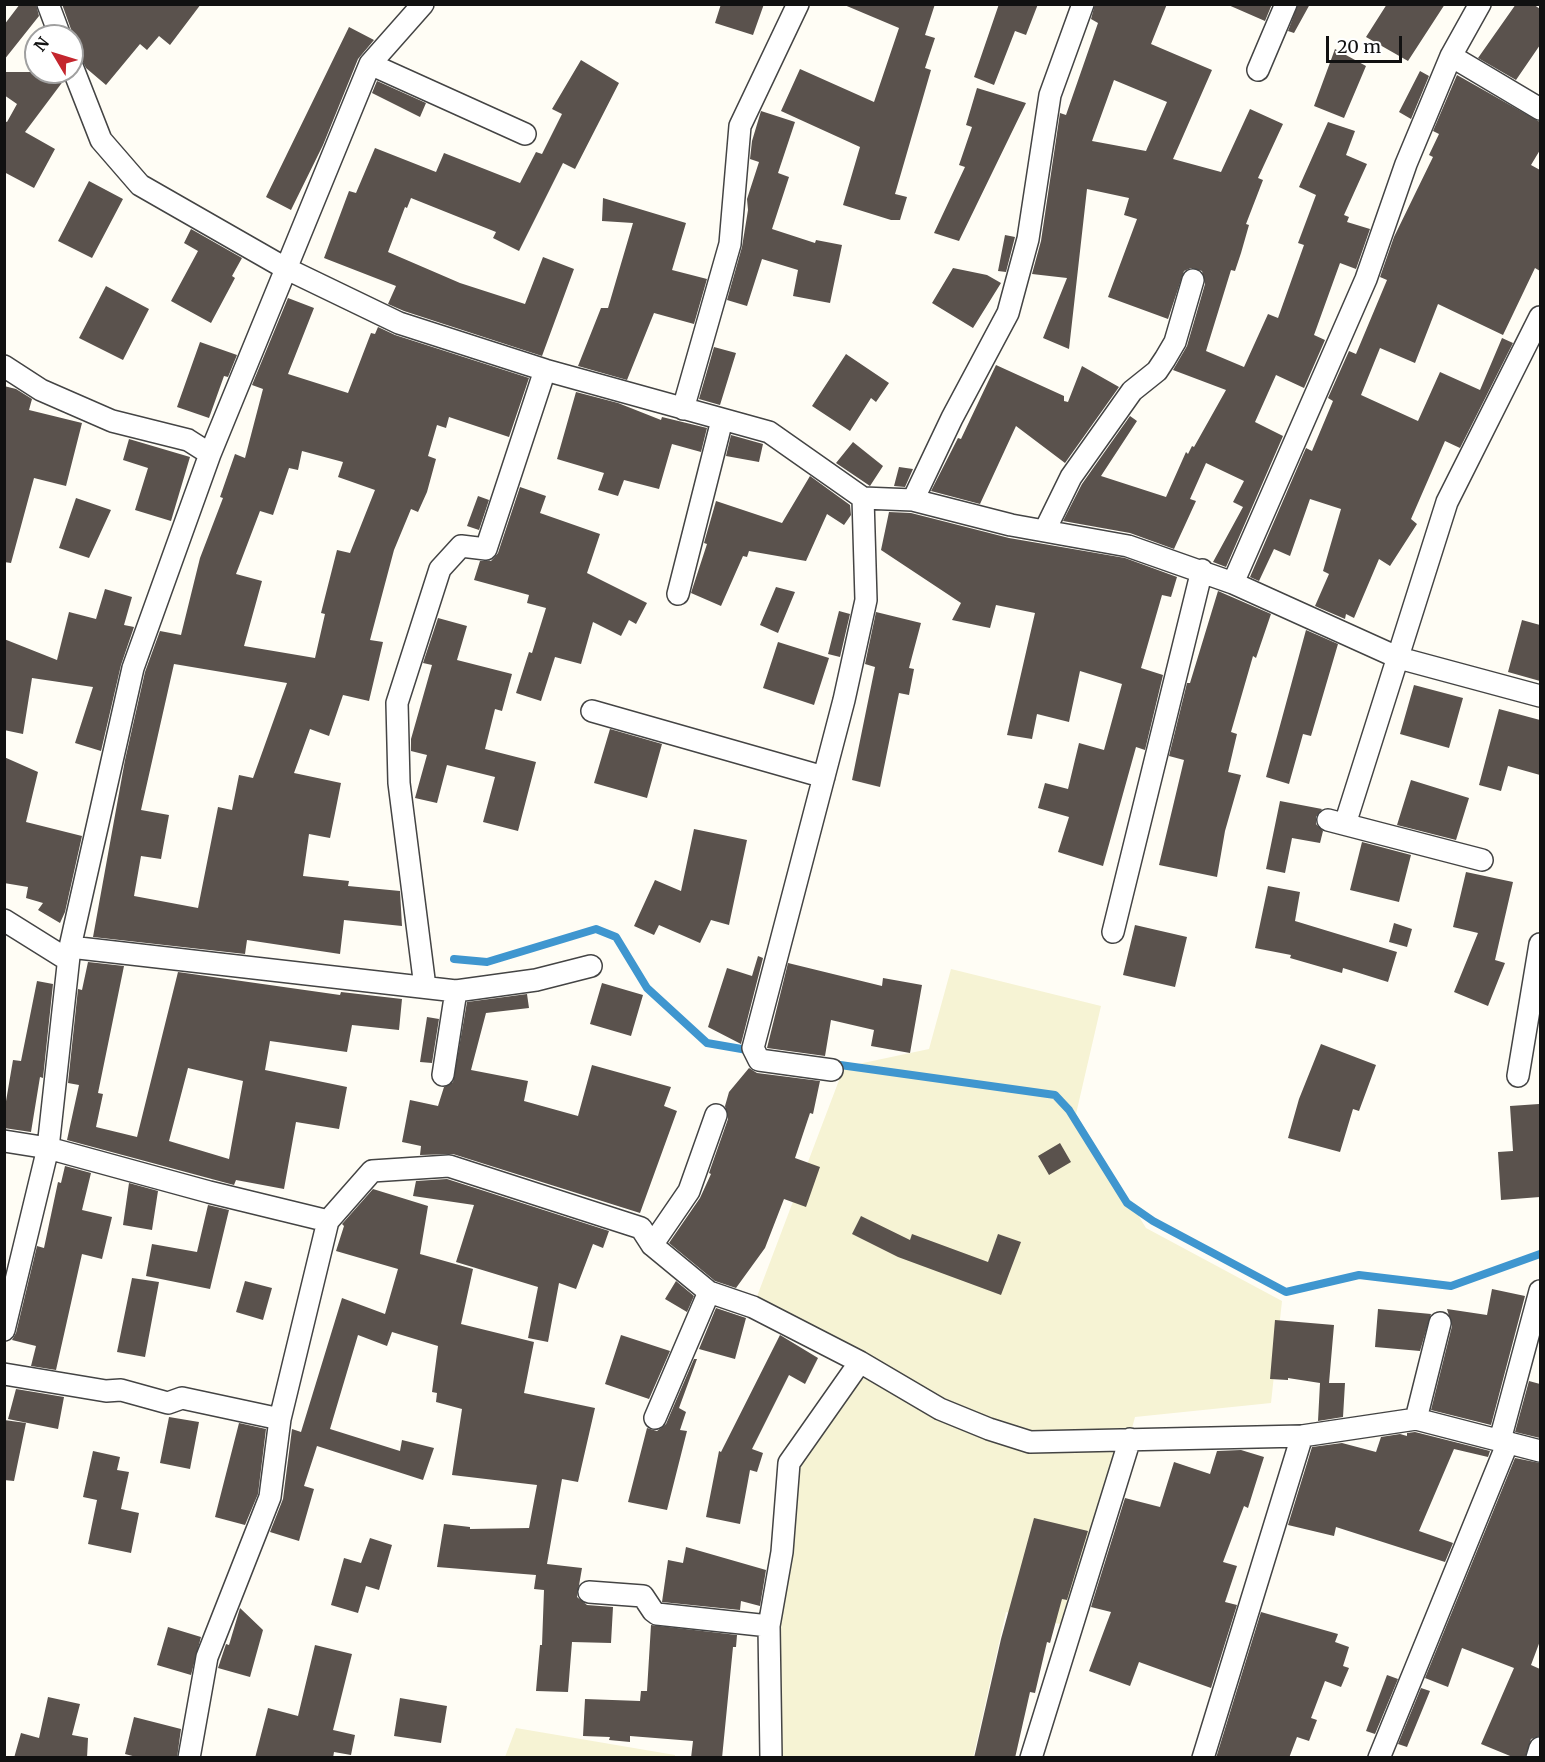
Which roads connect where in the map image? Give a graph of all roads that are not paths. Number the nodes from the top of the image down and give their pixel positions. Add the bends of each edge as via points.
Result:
1 (48, 4) edge
2 (423, 4) edge
3 (798, 4) edge
4 (1083, 4) edge
5 (1286, 4) edge
6 (1480, 4) edge
7 (56, 24) edge
8 (1451, 56) junction
9 (370, 64) junction
10 (1258, 70) dead end
11 (79, 84) edge
12 (1540, 109) edge
13 (525, 134) dead end
14 (285, 268) junction
15 (1193, 279) dead end
16 (1540, 317) edge
17 (4, 366) edge
18 (545, 370) junction
19 (682, 410) junction
20 (722, 420) junction
21 (210, 454) junction
22 (863, 498) junction
23 (913, 500) junction
24 (1045, 530) junction
25 (1202, 570) junction
26 (1233, 583) junction
27 (678, 594) dead end
28 (1399, 658) junction
29 (1540, 696) edge
30 (592, 711) dead end
31 (824, 777) junction
32 (1482, 860) dead end
33 (4, 920) edge
34 (1113, 933) dead end
35 (1540, 944) edge
36 (69, 954) junction
37 (591, 966) dead end
38 (425, 987) junction
39 (456, 991) junction
40 (832, 1070) dead end
41 (443, 1075) dead end
42 (1518, 1076) dead end
43 (716, 1115) dead end
44 (4, 1141) edge
45 (48, 1148) junction
46 (328, 1221) junction
47 (652, 1245) junction
48 (1540, 1291) edge
49 (709, 1292) junction
50 (1440, 1323) dead end
51 (4, 1330) edge
52 (860, 1362) junction
53 (4, 1374) edge
54 (655, 1418) dead end
55 (280, 1419) junction
56 (1416, 1419) junction
57 (1302, 1436) junction
58 (1130, 1439) junction
59 (1504, 1441) junction
60 (1540, 1451) edge
61 (589, 1592) dead end
62 (769, 1626) junction
63 (1540, 1748) edge
64 (189, 1758) edge
65 (771, 1758) edge
66 (1031, 1758) edge
67 (1203, 1758) edge
68 (1379, 1758) edge
69 (1537, 1758) edge

1 - 7 street
2 - 9 street
3 - 19 street via 740,126 730,244
4 - 23 street via 1050,95 1028,239 1008,313
5 - 10 street
6 - 8 street
8 - 12 street
8 - 26 street via 1406,164 1366,279
9 - 13 street
9 - 14 street
11 - 14 street via 100,140 141,185
14 - 18 street via 399,323
14 - 21 street
15 - 24 street via 1175,342 1165,359 1132,391 1071,477
16 - 28 street via 1447,502
17 - 21 street via 41,390 112,421 188,440
18 - 19 street
18 - 38 street via 486,549 461,546 440,569 397,703 399,783
19 - 20 street
20 - 22 street via 769,432
20 - 27 street
21 - 36 street via 133,668
22 - 23 street
22 - 31 street via 866,600
23 - 24 street
24 - 25 street via 1128,546
25 - 26 street
25 - 34 street
26 - 28 street
28 - 29 street
28 - 32 street via 1336,822
30 - 31 street
31 - 40 street via 753,1048 759,1060
33 - 36 street
35 - 42 street
36 - 38 street
36 - 45 street
37 - 39 street via 536,980
38 - 39 street
39 - 41 street
43 - 47 street via 689,1191
44 - 45 street
45 - 46 street
45 - 51 street
46 - 47 street via 372,1171 449,1166 641,1227
46 - 55 street
47 - 49 street
48 - 59 street
49 - 52 street via 753,1307
49 - 54 street
50 - 56 street
52 - 58 street via 940,1409 1030,1442
52 - 62 street via 789,1463 782,1552
53 - 55 street via 106,1391 121,1390 168,1403 182,1398
55 - 64 street via 270,1497 207,1657
56 - 57 street
56 - 59 street
57 - 58 street
57 - 67 street
58 - 66 street
59 - 60 street
59 - 68 street
61 - 62 street via 643,1596 657,1614
62 - 65 street
63 - 69 street

